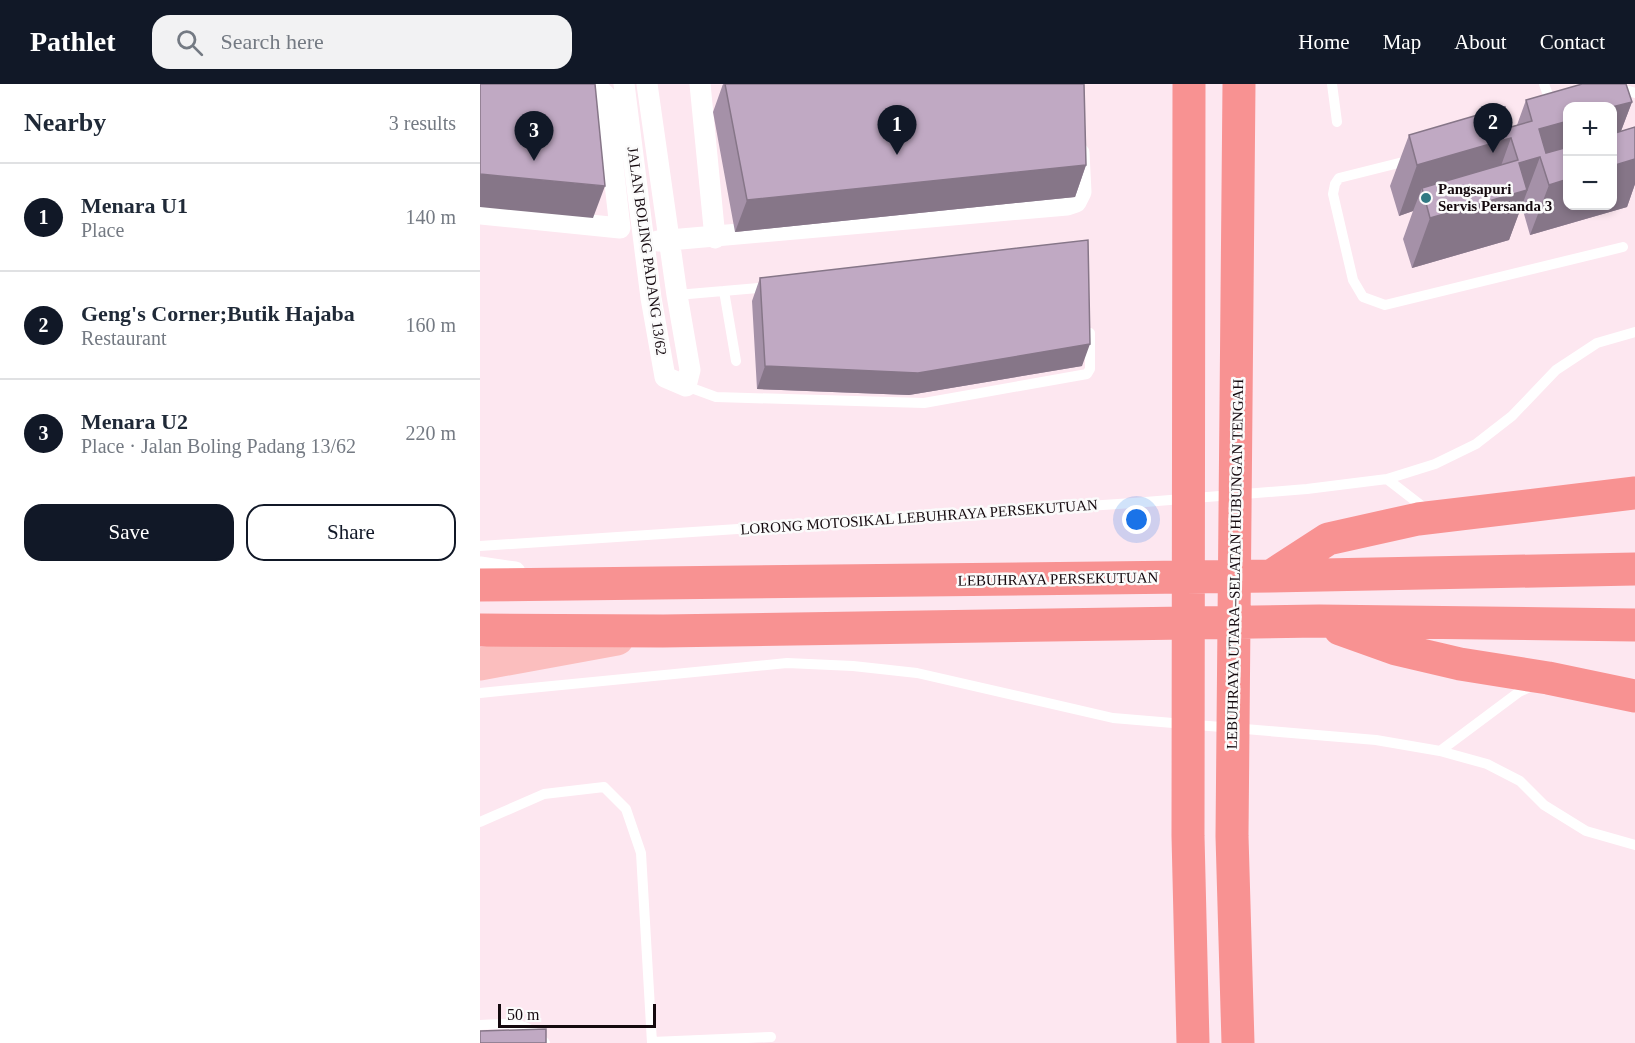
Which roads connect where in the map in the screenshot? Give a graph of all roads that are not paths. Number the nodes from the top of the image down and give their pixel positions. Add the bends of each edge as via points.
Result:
1 (592, 84) edge
2 (647, 84) edge
3 (700, 84) edge
4 (1189, 84) edge
5 (1239, 84) edge
6 (1332, 84) edge
7 (1544, 84) edge
8 (1606, 84) edge
9 (621, 87) edge
10 (1635, 93) edge
11 (1553, 118) edge
12 (1337, 122) dead end
13 (1078, 137) edge
14 (1428, 156) edge
15 (480, 214) edge
16 (715, 238) junction
17 (671, 240) junction
18 (643, 242) junction
19 (1623, 247) dead end
20 (778, 286) edge
21 (724, 291) junction
22 (677, 295) junction
23 (651, 298) junction
24 (1089, 322) edge
25 (1635, 332) edge
26 (736, 361) dead end
27 (686, 386) junction
28 (1387, 479) junction
29 (1634, 493) edge
30 (1435, 517) junction
31 (480, 546) edge
32 (480, 567) edge
33 (1635, 568) edge
34 (1271, 576) junction
35 (599, 584) junction
36 (480, 585) edge
37 (1319, 621) junction
38 (1635, 625) edge
39 (480, 630) edge
40 (663, 631) junction
41 (480, 664) edge
42 (1548, 678) junction
43 (480, 693) edge
44 (1635, 696) edge
45 (1440, 751) junction
46 (480, 822) edge
47 (1635, 845) edge
48 (480, 1025) edge
49 (771, 1036) dead end
50 (545, 1043) edge
51 (652, 1043) edge
52 (1193, 1043) edge
53 (1238, 1043) edge

1 - 15 street via 605,95 620,228
2 - 17 street, JALAN BOLING PADANG 13/62
3 - 16 street
4 - 52 highway via 1188,836
5 - 53 highway, LEBUHRAYA UTARA–SELATAN HUBUNGAN TENGAH via 1232,824
6 - 12 lane
7 - 11 lane
8 - 10 lane
9 - 18 street, JALAN BOLING PADANG 13/62
13 - 16 street via 1081,192 1076,202 1067,206
14 - 19 lane via 1339,178 1335,184 1333,194 1353,280 1363,297 1385,305
16 - 17 street
17 - 18 street
17 - 22 street, JALAN BOLING PADANG 13/62
18 - 23 street, JALAN BOLING PADANG 13/62
20 - 21 lane
21 - 22 lane
21 - 26 lane
22 - 23 street
22 - 27 street, JALAN BOLING PADANG 13/62 via 690,370
23 - 27 street, JALAN BOLING PADANG 13/62 via 665,377
24 - 27 lane via 1088,374 924,403 716,397
25 - 28 lane, LORONG MOTOSIKAL LEBUHRAYA PERSEKUTUAN via 1597,343 1556,370 1512,416 1476,444 1435,464
28 - 30 lane
28 - 31 lane, LORONG MOTOSIKAL LEBUHRAYA PERSEKUTUAN via 1121,504
29 - 30 highway
30 - 34 highway via 1328,539
32 - 35 street
33 - 34 highway, LEBUHRAYA PERSEKUTUAN
34 - 35 highway, LEBUHRAYA PERSEKUTUAN
35 - 36 highway, LEBUHRAYA PERSEKUTUAN
37 - 38 highway
37 - 40 highway
37 - 42 highway via 1396,650
39 - 40 highway
40 - 41 main road
42 - 44 highway
42 - 45 lane via 1519,692
43 - 45 lane via 787,663 853,666 917,673 1113,717 1376,740
45 - 47 lane via 1486,764 1520,781 1544,805 1586,831
46 - 51 lane via 544,794 604,787 626,810 641,853
48 - 50 lane via 520,1024
49 - 51 lane

